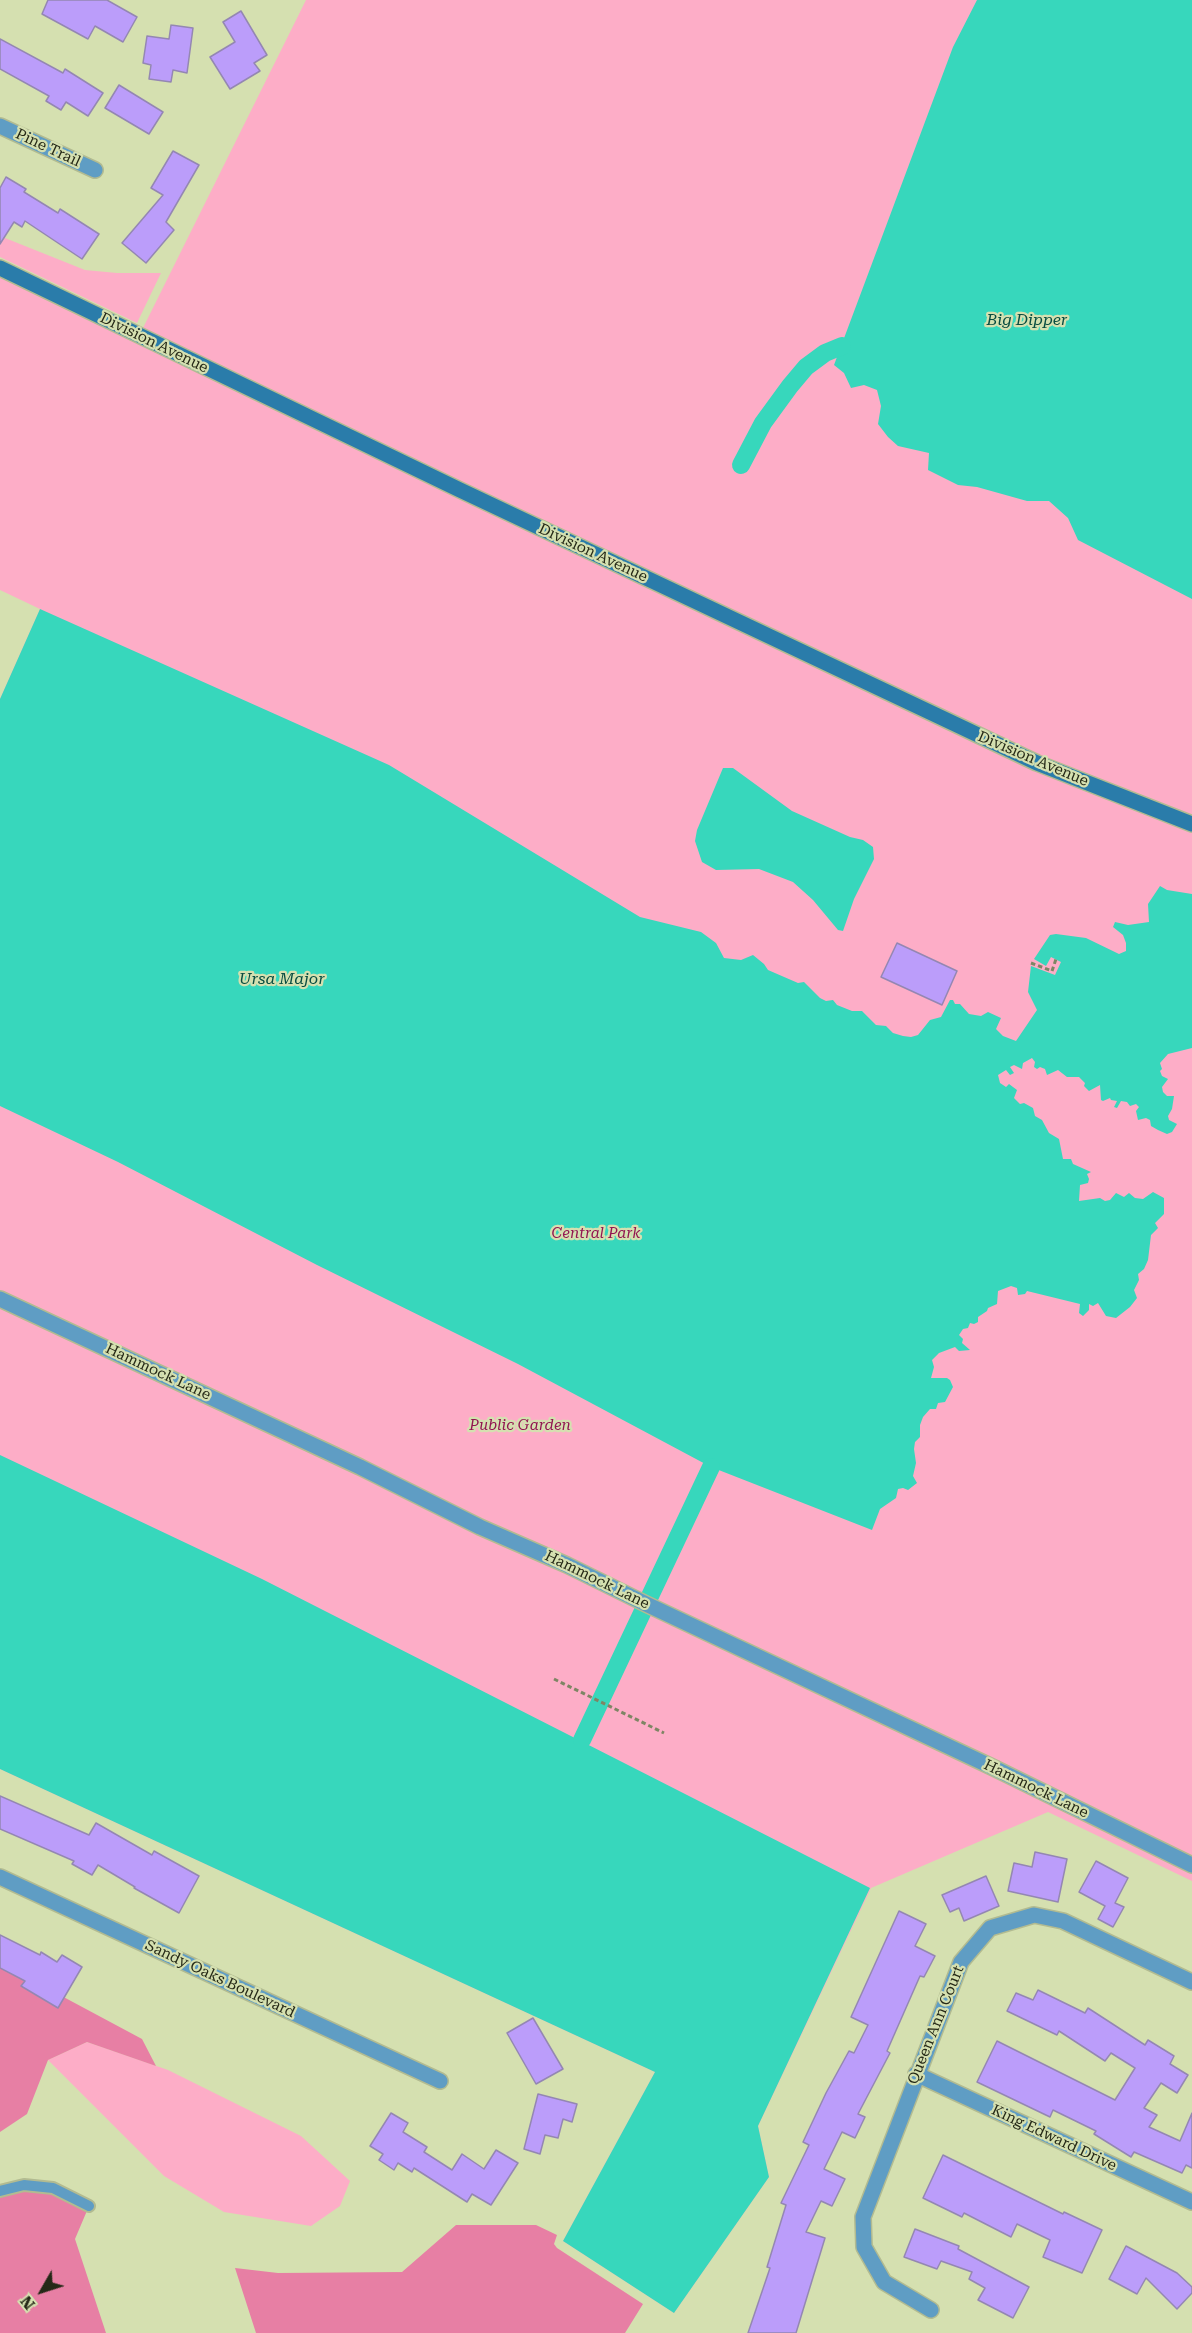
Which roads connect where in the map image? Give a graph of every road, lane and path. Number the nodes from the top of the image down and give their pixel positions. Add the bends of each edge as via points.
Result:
1 (0, 126) edge
2 (95, 170) dead end
3 (0, 268) edge
4 (1192, 824) edge
5 (1056, 959) dead end
6 (1030, 963) dead end
7 (0, 1299) edge
8 (554, 1679) dead end
9 (664, 1733) dead end
10 (1192, 1865) edge
11 (0, 1876) edge
12 (1192, 1982) edge
13 (916, 2074) junction
14 (440, 2081) dead end
15 (0, 2191) edge
16 (1192, 2202) edge
17 (89, 2206) dead end
18 (931, 2310) dead end

1 - 2 street, Pine Trail
3 - 4 street, Division Avenue via 1037,763
5 - 6 path via 1052,971
7 - 10 street, Hammock Lane
8 - 9 path
11 - 14 street, Sandy Oaks Boulevard
12 - 13 street, Queen Ann Court via 1063,1920 1034,1915 990,1928 961,1962
13 - 16 street, King Edward Drive
13 - 18 street, Queen Ann Court via 863,2217 864,2247 884,2282
15 - 17 lane via 24,2185 53,2188

